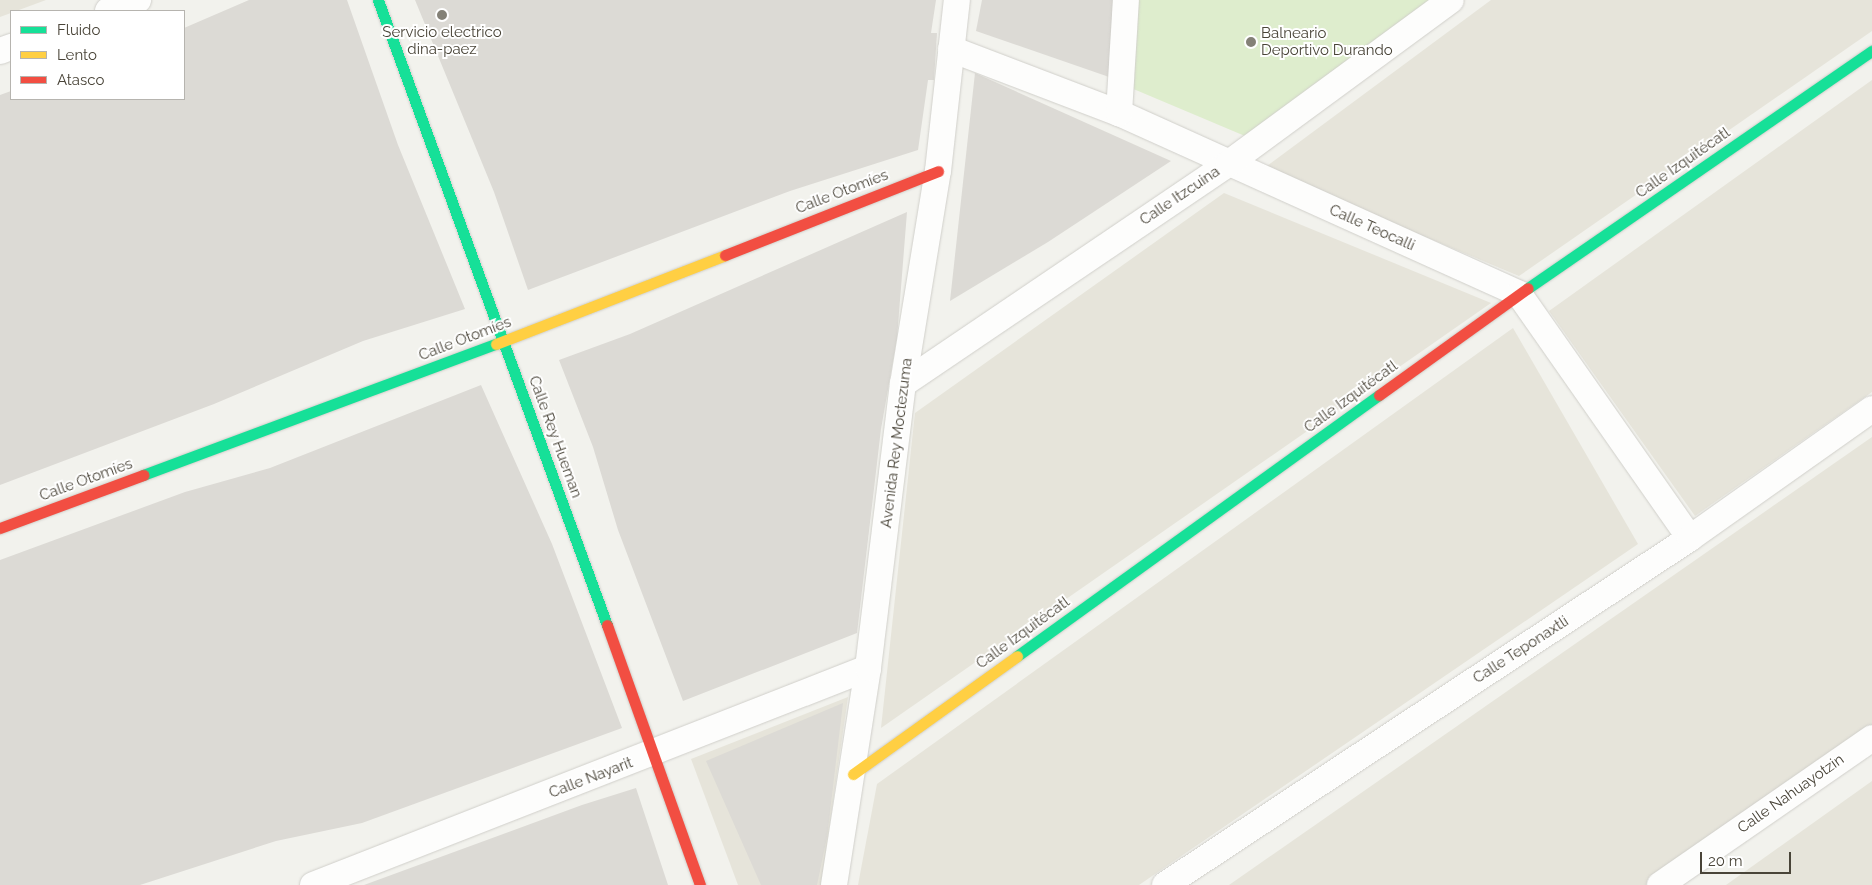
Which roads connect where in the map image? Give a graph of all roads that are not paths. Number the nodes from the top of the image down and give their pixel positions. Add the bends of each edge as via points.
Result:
1 (138, 0) edge
2 (378, 0) edge
3 (956, 0) edge
4 (1126, 0) edge
5 (1451, 0) edge
6 (111, 10) edge
7 (950, 49) junction
8 (1872, 51) edge
9 (1119, 113) junction
10 (1229, 163) junction
11 (938, 171) junction
12 (1519, 294) junction
13 (505, 340) junction
14 (903, 384) junction
15 (1872, 409) edge
16 (0, 528) edge
17 (1690, 538) junction
18 (868, 668) junction
19 (1872, 738) edge
20 (653, 754) junction
21 (853, 774) junction
22 (313, 885) edge
23 (700, 885) edge
24 (834, 885) edge
25 (1165, 885) edge
26 (1660, 885) edge

1 - 6 street
2 - 13 street, Calle Rey Hueman
3 - 7 street, Avenida Rey Moctezuma
4 - 9 street
5 - 10 street, Calle Itzcuina
7 - 9 street, Calle Teocalli
7 - 11 street, Avenida Rey Moctezuma
8 - 12 street, Calle Izquitécatl
9 - 10 street, Calle Teocalli
10 - 12 street, Calle Teocalli
10 - 14 street, Calle Itzcuina
11 - 13 street, Calle Otomíes
11 - 14 street, Avenida Rey Moctezuma
12 - 17 street
12 - 21 street, Calle Izquitécatl
13 - 16 street, Calle Otomíes
13 - 20 street, Calle Rey Hueman
14 - 18 street, Avenida Rey Moctezuma
15 - 17 street, Calle Teponaxtli
17 - 25 street, Calle Teponaxtli
18 - 20 street, Calle Nayarit
18 - 21 street, Avenida Rey Moctezuma
19 - 26 street, Calle Nahuayotzin
20 - 22 street, Calle Nayarit
20 - 23 street, Calle Rey Hueman
21 - 24 street, Avenida Rey Moctezuma

